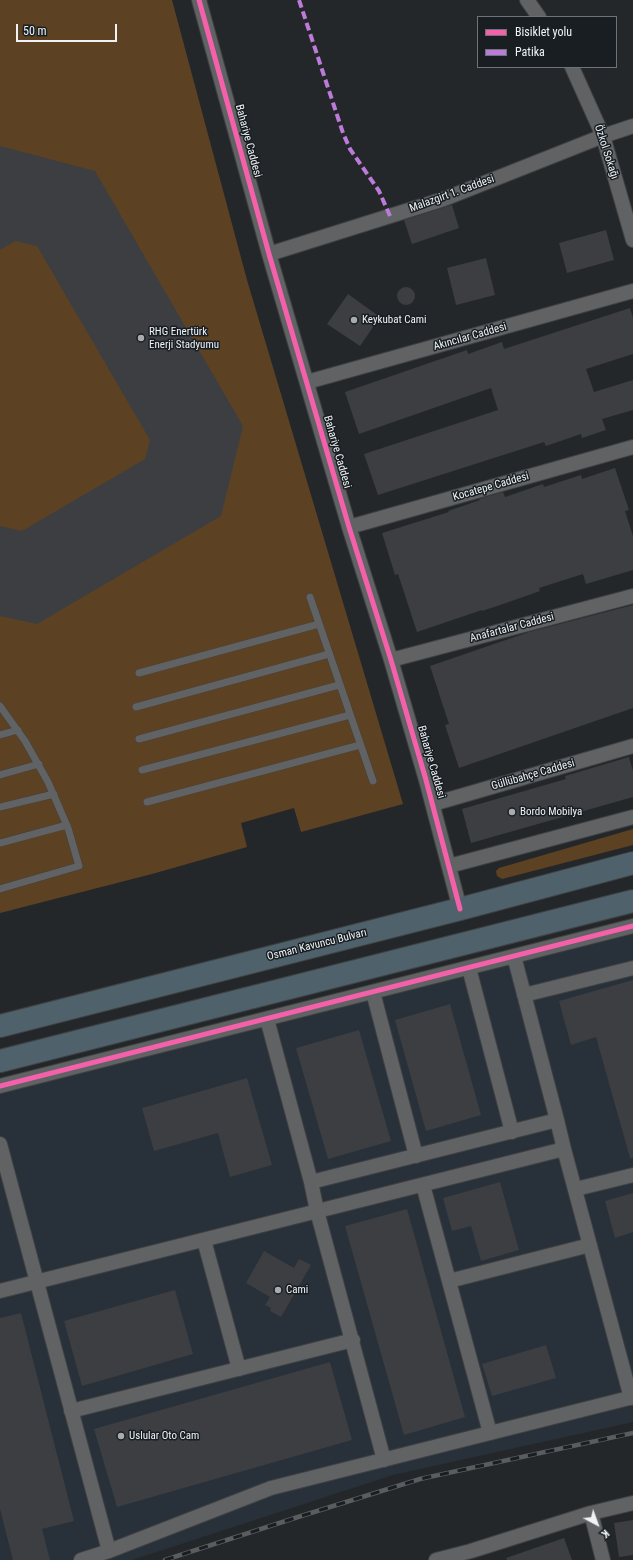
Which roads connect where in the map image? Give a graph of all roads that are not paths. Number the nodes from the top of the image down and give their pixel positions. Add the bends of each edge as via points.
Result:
1 (199, 0) edge
2 (527, 0) edge
3 (538, 16) edge
4 (572, 68) edge
5 (633, 126) edge
6 (603, 136) junction
7 (633, 240) edge
8 (269, 254) junction
9 (633, 291) edge
10 (307, 382) junction
11 (633, 447) edge
12 (349, 527) junction
13 (633, 596) edge
14 (310, 597) dead end
15 (319, 624) junction
16 (329, 654) junction
17 (391, 660) junction
18 (139, 672) dead end
19 (340, 685) junction
20 (0, 706) edge
21 (136, 707) dead end
22 (350, 715) junction
23 (18, 730) junction
24 (0, 736) edge
25 (139, 739) dead end
26 (360, 745) junction
27 (633, 746) edge
28 (39, 764) junction
29 (142, 770) dead end
30 (0, 775) edge
31 (373, 781) dead end
32 (54, 794) junction
33 (146, 802) dead end
34 (433, 804) junction
35 (0, 807) edge
36 (633, 817) edge
37 (67, 825) junction
38 (0, 843) edge
39 (633, 863) edge
40 (449, 866) junction
41 (0, 889) edge
42 (633, 901) edge
43 (460, 909) junction
44 (633, 926) edge
45 (514, 956) junction
46 (469, 968) junction
47 (633, 968) edge
48 (373, 992) junction
49 (524, 995) junction
50 (267, 1019) junction
51 (0, 1026) edge
52 (0, 1061) edge
53 (0, 1086) edge
54 (557, 1120) junction
55 (512, 1132) junction
56 (0, 1144) edge
57 (564, 1149) junction
58 (416, 1156) junction
59 (633, 1175) edge
60 (311, 1182) junction
61 (423, 1185) junction
62 (576, 1189) junction
63 (317, 1212) junction
64 (204, 1240) junction
65 (590, 1245) junction
66 (450, 1281) junction
67 (36, 1282) junction
68 (0, 1291) edge
69 (353, 1340) junction
70 (239, 1369) junction
71 (632, 1397) edge
72 (71, 1411) junction
73 (490, 1433) junction
74 (384, 1460) junction
75 (633, 1503) edge
76 (591, 1513) junction
77 (108, 1551) junction
78 (81, 1560) edge
79 (436, 1560) edge
80 (602, 1560) edge

1 - 8 street, Bahariye Caddesi
2 - 3 street
4 - 6 street, Özkol Sokağı
5 - 6 street, Malazgirt 1. Caddesi
6 - 7 street, Özkol Sokağı
6 - 8 street, Malazgirt 1. Caddesi via 444,199
8 - 10 street, Bahariye Caddesi
9 - 10 street, Akıncılar Caddesi
10 - 12 street, Bahariye Caddesi
11 - 12 street, Kocatepe Caddesi
12 - 17 street, Bahariye Caddesi
13 - 17 street, Anafartalar Caddesi
14 - 15 lane
15 - 16 lane
15 - 18 lane
16 - 19 lane
16 - 21 lane
17 - 34 street, Bahariye Caddesi
19 - 22 lane
19 - 25 lane
20 - 23 lane
22 - 26 lane
22 - 29 lane
23 - 24 lane
23 - 28 lane
26 - 31 lane
26 - 33 lane
27 - 34 street, Güllübahçe Caddesi
28 - 30 lane
28 - 32 lane
32 - 35 lane
32 - 37 lane
34 - 40 street, Bahariye Caddesi
36 - 40 street
37 - 38 lane
37 - 41 lane via 79,866
39 - 43 highway, Osman Kavuncu Bulvarı
40 - 43 street, Bahariye Caddesi
42 - 52 highway
43 - 51 highway, Osman Kavuncu Bulvarı
44 - 45 street
45 - 46 street
45 - 49 street
46 - 48 street
46 - 55 street
47 - 49 street
48 - 50 street
48 - 58 street
49 - 54 street
50 - 53 street
50 - 60 street
54 - 55 street
54 - 57 street
55 - 58 street
56 - 67 street
57 - 61 street
57 - 62 street
58 - 60 street
59 - 62 street
60 - 63 street
61 - 63 street
61 - 66 street
62 - 65 street
63 - 64 street
63 - 69 street
64 - 67 street
64 - 70 street
65 - 66 street
65 - 71 street
66 - 73 street
67 - 68 street
67 - 72 street
69 - 70 street
69 - 74 street
70 - 72 street
71 - 73 street
72 - 77 street
73 - 74 street
74 - 77 street via 271,1488
75 - 76 street
76 - 79 street
76 - 80 street
77 - 78 street

